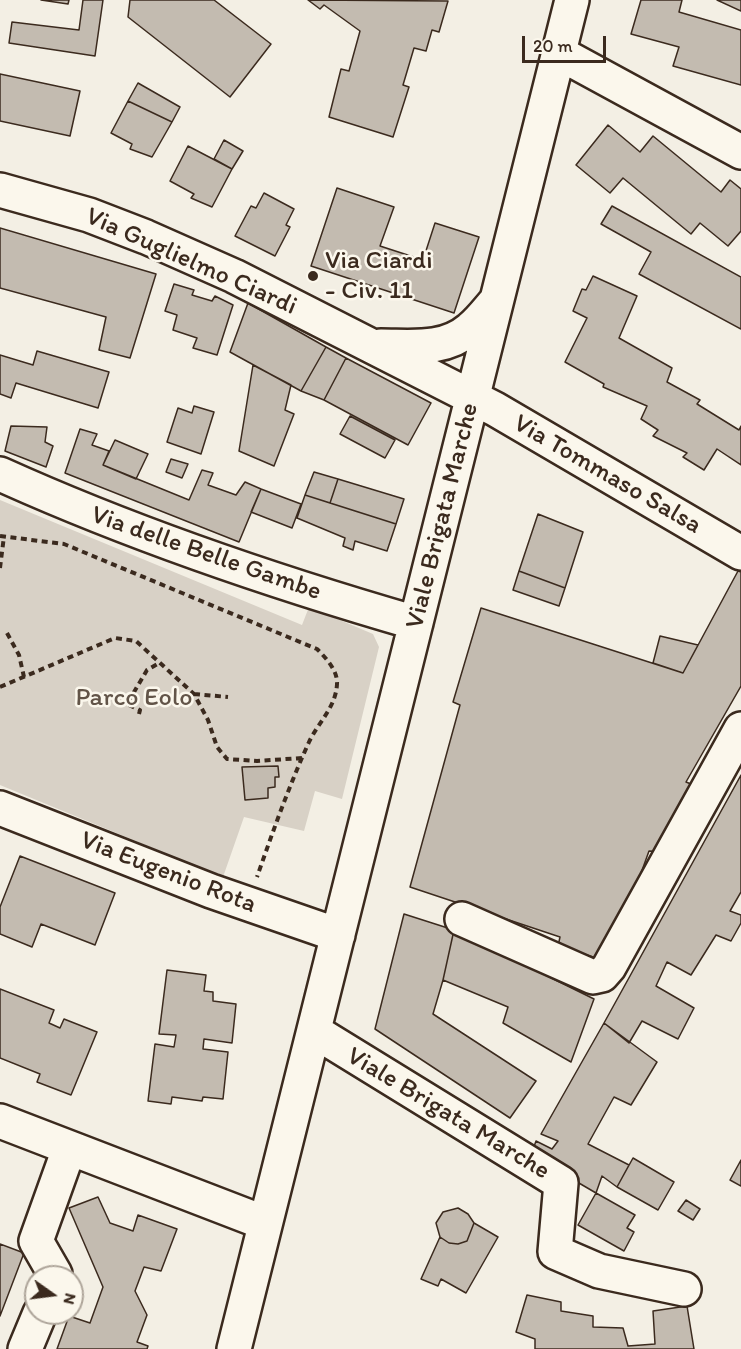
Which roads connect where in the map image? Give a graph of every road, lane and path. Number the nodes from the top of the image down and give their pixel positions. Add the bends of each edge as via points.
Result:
1 (572, 0) edge
2 (559, 53) junction
3 (741, 152) edge
4 (0, 190) edge
5 (497, 300) junction
6 (372, 346) junction
7 (473, 397) junction
8 (0, 474) edge
9 (2, 536) edge
10 (741, 553) edge
11 (0, 568) edge
12 (416, 623) junction
13 (7, 633) dead end
14 (159, 663) junction
15 (24, 677) junction
16 (0, 687) edge
17 (194, 694) junction
18 (228, 697) dead end
19 (139, 714) dead end
20 (741, 729) edge
21 (302, 758) junction
22 (0, 808) edge
23 (266, 883) dead end
24 (462, 919) dead end
25 (338, 935) junction
26 (314, 1031) junction
27 (0, 1121) edge
28 (69, 1149) junction
29 (265, 1223) junction
30 (50, 1265) edge
31 (684, 1289) dead end
32 (34, 1325) edge
33 (25, 1349) edge
34 (234, 1349) edge

1 - 2 street, Viale Brigata Marche
2 - 3 street
2 - 5 street, Viale Brigata Marche
4 - 6 street, Via Guglielmo Ciardi via 89,215 146,237 234,276
5 - 6 street via 472,328 447,343
5 - 7 street, Viale Brigata Marche
6 - 7 street, Via Guglielmo Ciardi
7 - 10 street, Via Tommaso Salsa
7 - 12 street, Viale Brigata Marche
8 - 12 street, Via delle Belle Gambe via 68,505 226,564
9 - 11 path
9 - 21 path via 64,544 317,649 338,682 335,700
12 - 25 street, Viale Brigata Marche
13 - 15 path via 19,655
14 - 15 path via 136,641 116,638
14 - 17 path
14 - 19 path via 147,670 128,701 140,710
15 - 16 path
17 - 18 path
17 - 21 path via 217,747 227,759
20 - 24 street via 602,975 593,977
21 - 23 path via 256,880
22 - 25 street, Via Eugenio Rota via 226,883
25 - 26 street, Viale Brigata Marche
26 - 29 street, Viale Brigata Marche
26 - 31 street, Viale Brigata Marche via 561,1184 555,1252 599,1271
27 - 28 street
28 - 29 street
28 - 30 street via 36,1241
29 - 34 street, Viale Brigata Marche
32 - 33 street

